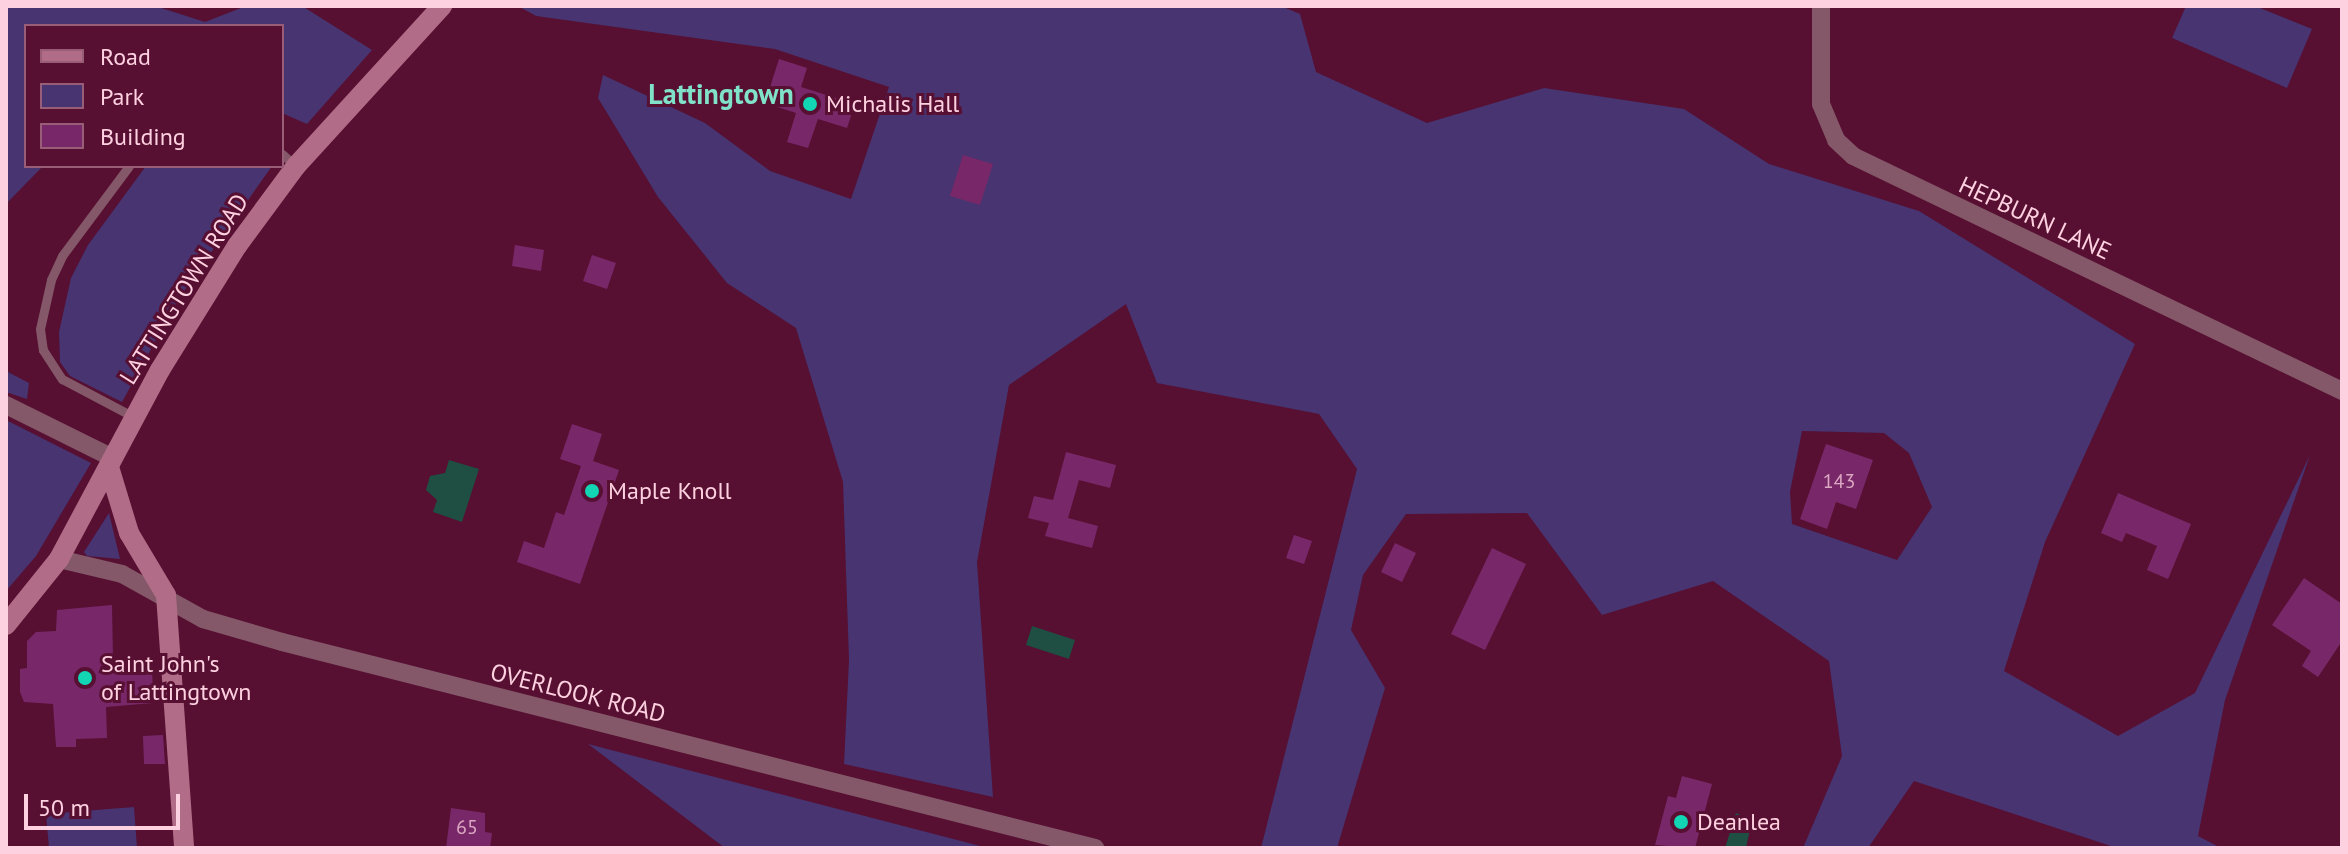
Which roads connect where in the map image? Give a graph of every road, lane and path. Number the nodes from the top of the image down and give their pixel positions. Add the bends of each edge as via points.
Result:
1 (442, 6) edge
2 (1821, 6) edge
3 (289, 160) edge
4 (128, 168) edge
5 (2342, 391) edge
6 (6, 405) edge
7 (136, 418) junction
8 (111, 462) junction
9 (59, 559) junction
10 (166, 595) junction
11 (6, 625) edge
12 (184, 848) edge
13 (1095, 848) edge

1 - 3 street, LATTINGTOWN ROAD
2 - 5 street, HEPBURN LANE via 1821,104 1836,140 1853,156
3 - 7 street, LATTINGTOWN ROAD
4 - 7 lane via 62,256 40,329 43,350 62,379
6 - 8 street
7 - 8 street, LATTINGTOWN ROAD
8 - 9 street, LATTINGTOWN ROAD
8 - 10 street via 129,533
9 - 10 street, OVERLOOK ROAD via 122,574
9 - 11 street, LATTINGTOWN ROAD
10 - 12 street
10 - 13 street, OVERLOOK ROAD via 203,619 282,642

